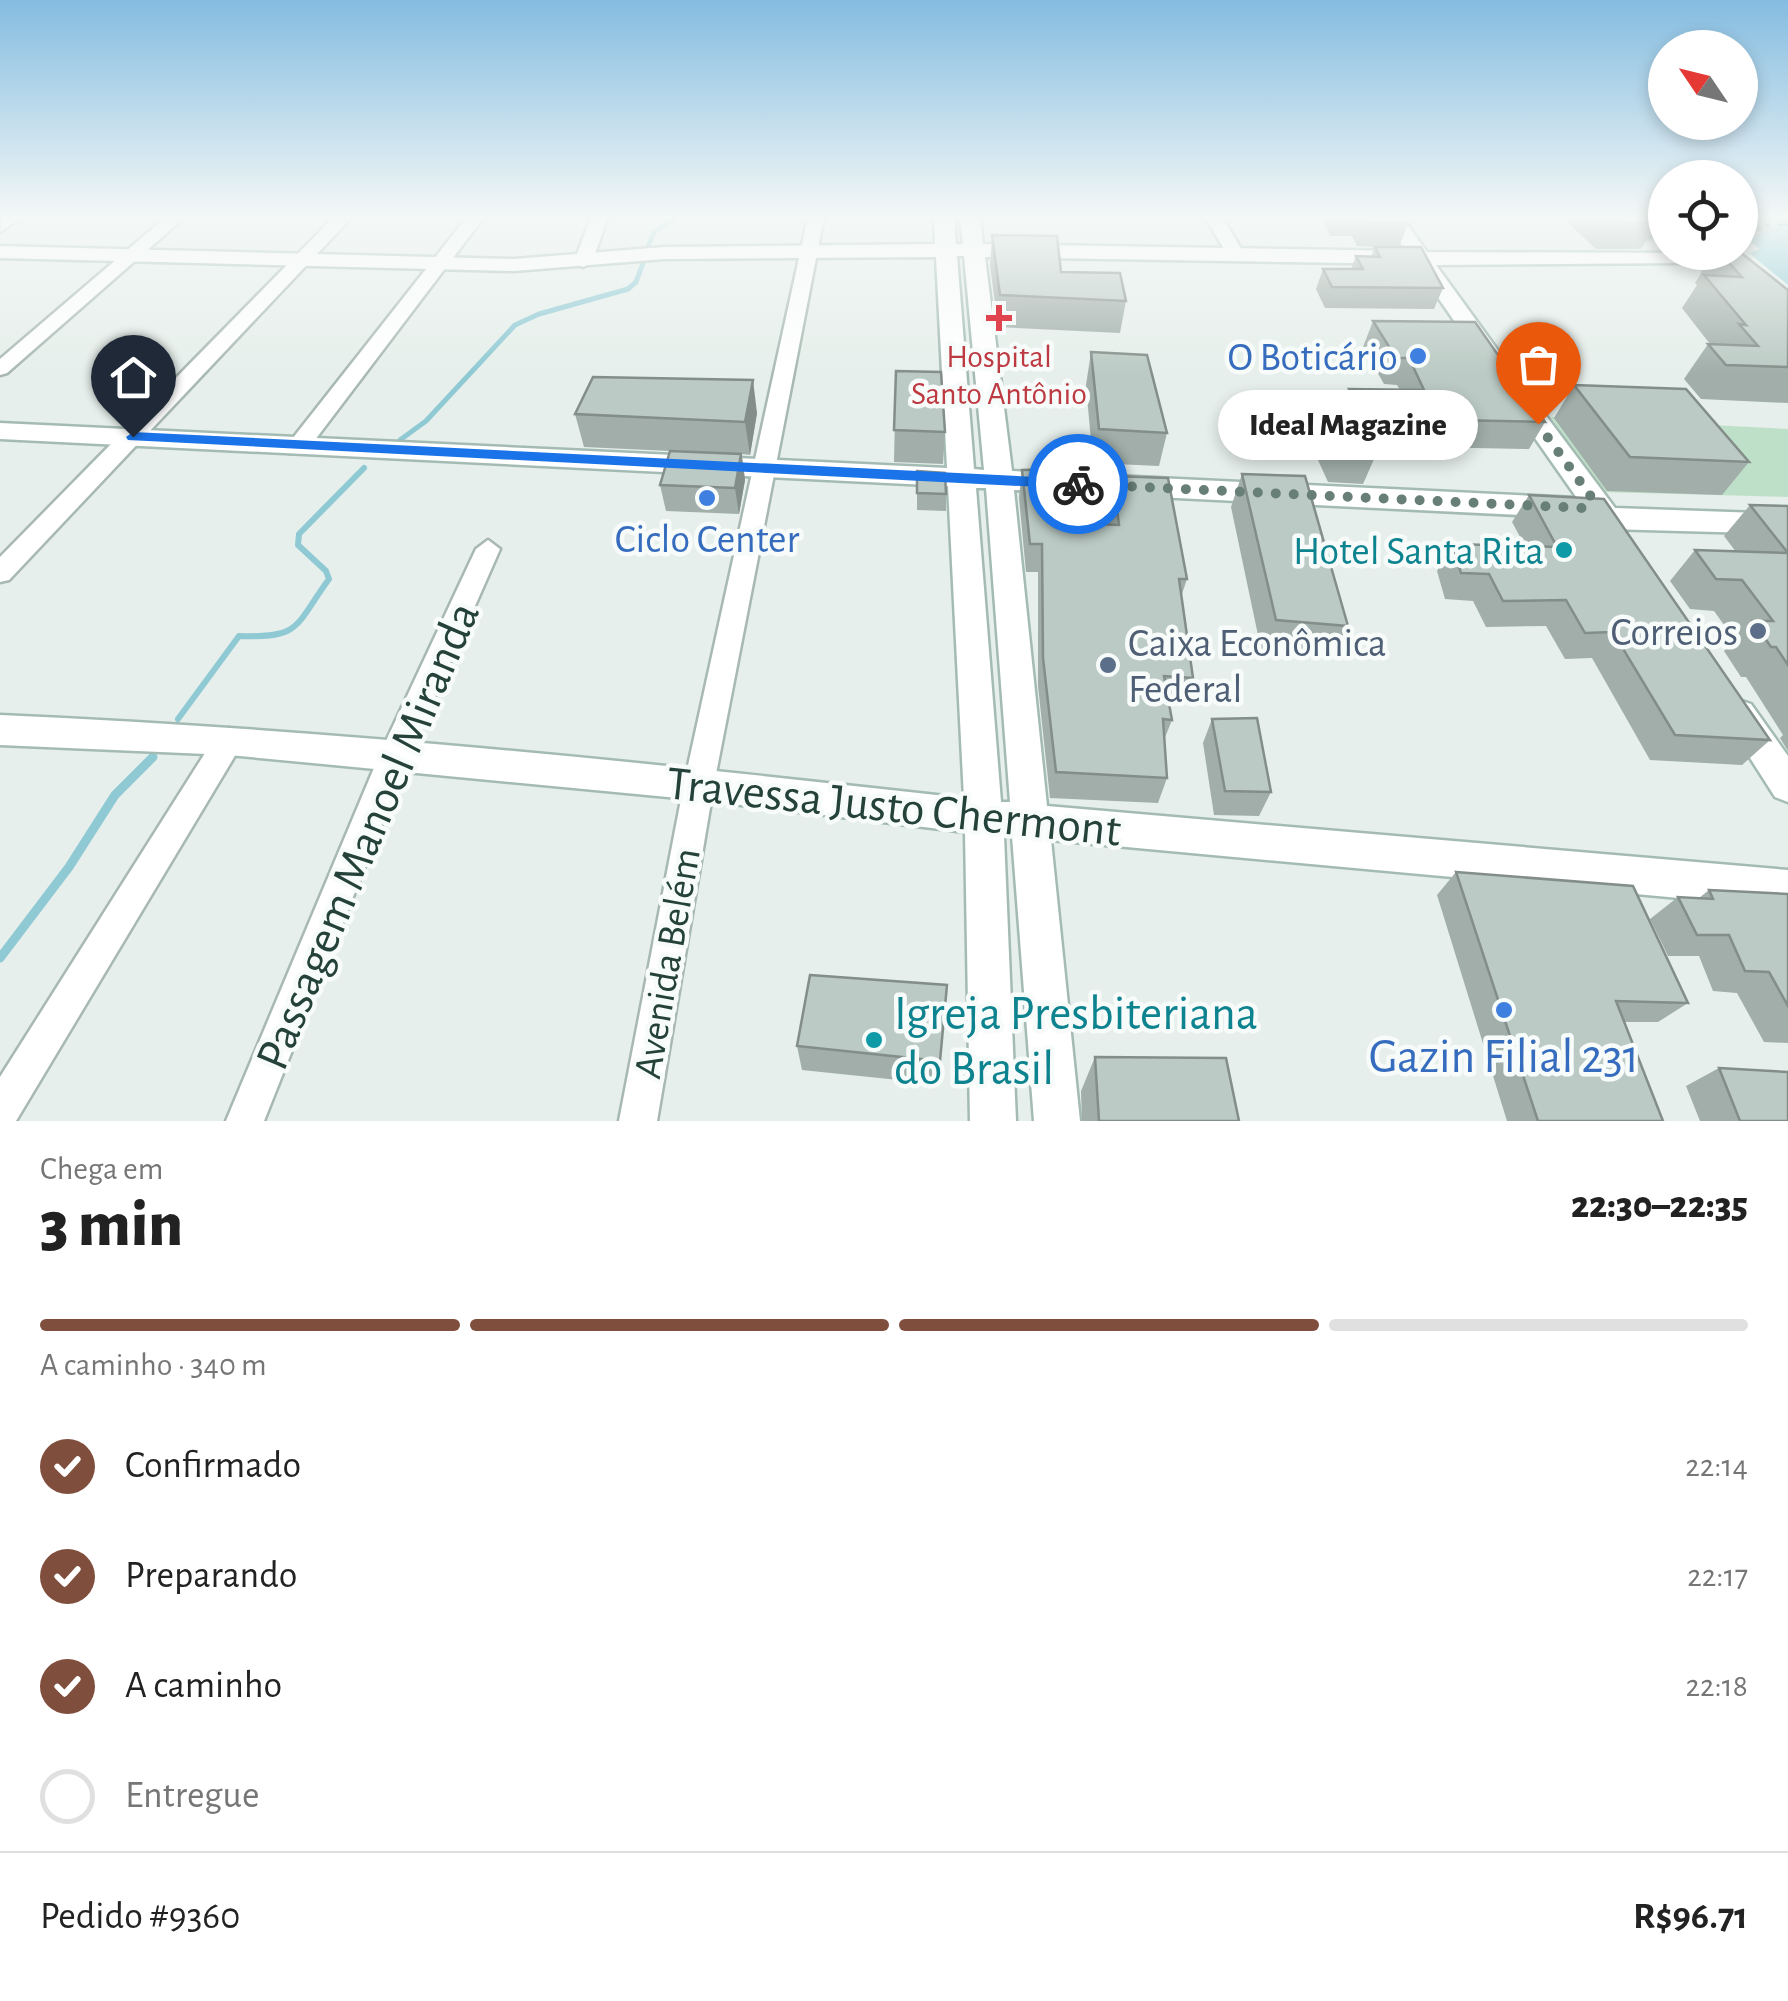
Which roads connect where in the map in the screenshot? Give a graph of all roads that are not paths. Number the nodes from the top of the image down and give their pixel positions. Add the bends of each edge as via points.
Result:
1 (115, 269) edge
2 (295, 269) edge
3 (436, 269) edge
4 (803, 269) edge
5 (961, 269) edge
6 (1428, 269) edge
7 (1721, 270) edge
8 (1788, 332) edge
9 (0, 369) edge
10 (973, 403) junction
11 (0, 431) edge
12 (133, 437) junction
13 (298, 448) junction
14 (763, 471) junction
15 (964, 479) junction
16 (999, 481) junction
17 (1594, 508) junction
18 (1774, 513) edge
19 (488, 549) dead end
20 (1628, 550) edge
21 (0, 573) edge
22 (1724, 692) edge
23 (0, 730) edge
24 (229, 740) junction
25 (394, 756) junction
26 (699, 784) junction
27 (1788, 786) edge
28 (984, 817) junction
29 (1028, 821) junction
30 (1788, 888) edge
31 (0, 1112) edge
32 (246, 1121) edge
33 (638, 1121) edge
34 (992, 1121) edge
35 (1057, 1121) edge

1 - 9 street
2 - 12 street
3 - 13 street
4 - 14 street, Avenida Belém
5 - 10 street
6 - 17 street
7 - 8 main road
10 - 15 street
10 - 16 street
11 - 12 street
12 - 13 street
12 - 21 street
13 - 14 street
14 - 15 street
14 - 26 street, Avenida Belém
15 - 16 street
15 - 28 street
16 - 17 street
16 - 29 street
17 - 18 street
17 - 20 street
19 - 25 street, Passagem Manoel Miranda
22 - 27 street
23 - 24 street, Travessa Justo Chermont
24 - 25 street, Travessa Justo Chermont
24 - 31 street
25 - 26 street, Travessa Justo Chermont
25 - 32 street, Passagem Manoel Miranda
26 - 28 street, Travessa Justo Chermont
26 - 33 street, Avenida Belém
28 - 29 street, Travessa Justo Chermont
28 - 34 street
29 - 30 street, Travessa Justo Chermont
29 - 35 street

